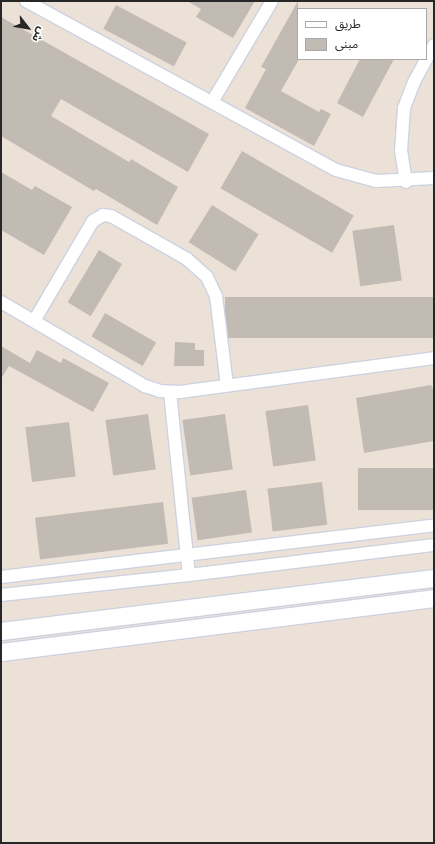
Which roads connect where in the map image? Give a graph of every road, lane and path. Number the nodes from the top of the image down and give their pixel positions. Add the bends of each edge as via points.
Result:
1 (26, 1) edge
2 (272, 1) edge
3 (434, 45) edge
4 (427, 58) edge
5 (426, 60) edge
6 (212, 102) junction
7 (434, 178) edge
8 (406, 182) junction
9 (1, 302) edge
10 (34, 321) junction
11 (434, 358) edge
12 (227, 385) junction
13 (170, 392) junction
14 (434, 526) edge
15 (434, 545) edge
16 (187, 555) junction
17 (189, 575) junction
18 (1, 577) edge
19 (434, 578) edge
20 (1, 595) edge
21 (434, 598) edge
22 (1, 631) edge
23 (1, 652) edge

1 - 6 street
2 - 6 street
3 - 4 street
5 - 8 street via 404,108 401,151
6 - 8 street via 349,175 376,181
7 - 8 street
9 - 10 street
10 - 12 street via 93,220 103,215 111,216 187,259 207,277 216,296
10 - 13 street via 145,386
11 - 12 street
12 - 13 street
13 - 16 street
14 - 16 street
15 - 17 street
16 - 17 street
16 - 18 street
17 - 20 street
19 - 22 main road
21 - 23 main road

